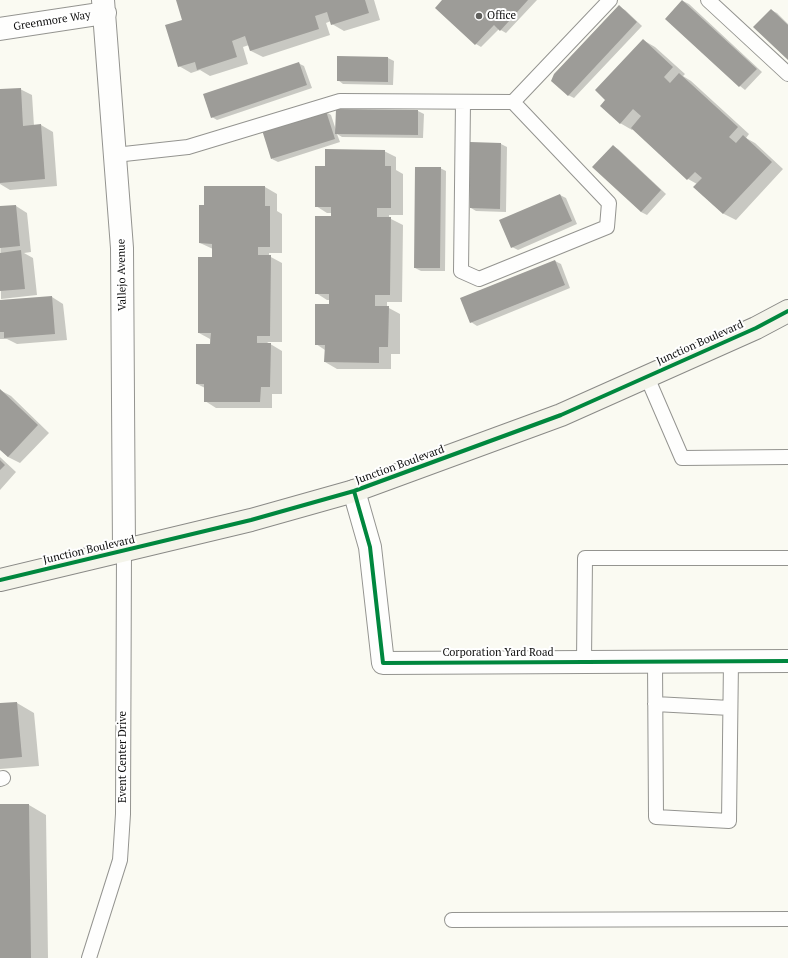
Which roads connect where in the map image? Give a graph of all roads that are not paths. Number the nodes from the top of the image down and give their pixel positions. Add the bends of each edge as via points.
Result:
1 (610, 0) edge
2 (708, 0) edge
3 (104, 6) edge
4 (0, 29) edge
5 (788, 74) edge
6 (463, 102) junction
7 (513, 102) junction
8 (115, 155) junction
9 (788, 311) edge
10 (647, 377) junction
11 (788, 457) edge
12 (354, 491) junction
13 (124, 550) junction
14 (788, 558) edge
15 (0, 580) edge
16 (731, 661) junction
17 (788, 661) edge
18 (584, 662) junction
19 (655, 662) junction
20 (655, 704) junction
21 (730, 708) junction
22 (788, 919) edge
23 (452, 920) dead end
24 (89, 958) edge

1 - 7 lane
2 - 5 lane
3 - 4 street, Greenmore Way
3 - 8 street, Vallejo Avenue
6 - 7 lane
6 - 7 lane via 461,271 479,279 607,227 609,203
6 - 8 lane via 340,101 188,147
8 - 13 street, Vallejo Avenue via 122,248
9 - 10 main road, Junction Boulevard
10 - 11 lane via 682,458
10 - 12 main road, Junction Boulevard via 561,415
12 - 13 main road, Junction Boulevard via 251,520
12 - 18 street, Corporation Yard Road via 370,548 383,663
13 - 15 main road, Junction Boulevard
13 - 24 lane, Event Center Drive via 123,814 120,860
14 - 18 lane via 585,558
16 - 17 street, Corporation Yard Road
16 - 19 street, Corporation Yard Road
16 - 21 lane
18 - 19 street, Corporation Yard Road
19 - 20 lane
20 - 21 lane
20 - 21 lane via 656,816 729,821
22 - 23 lane

